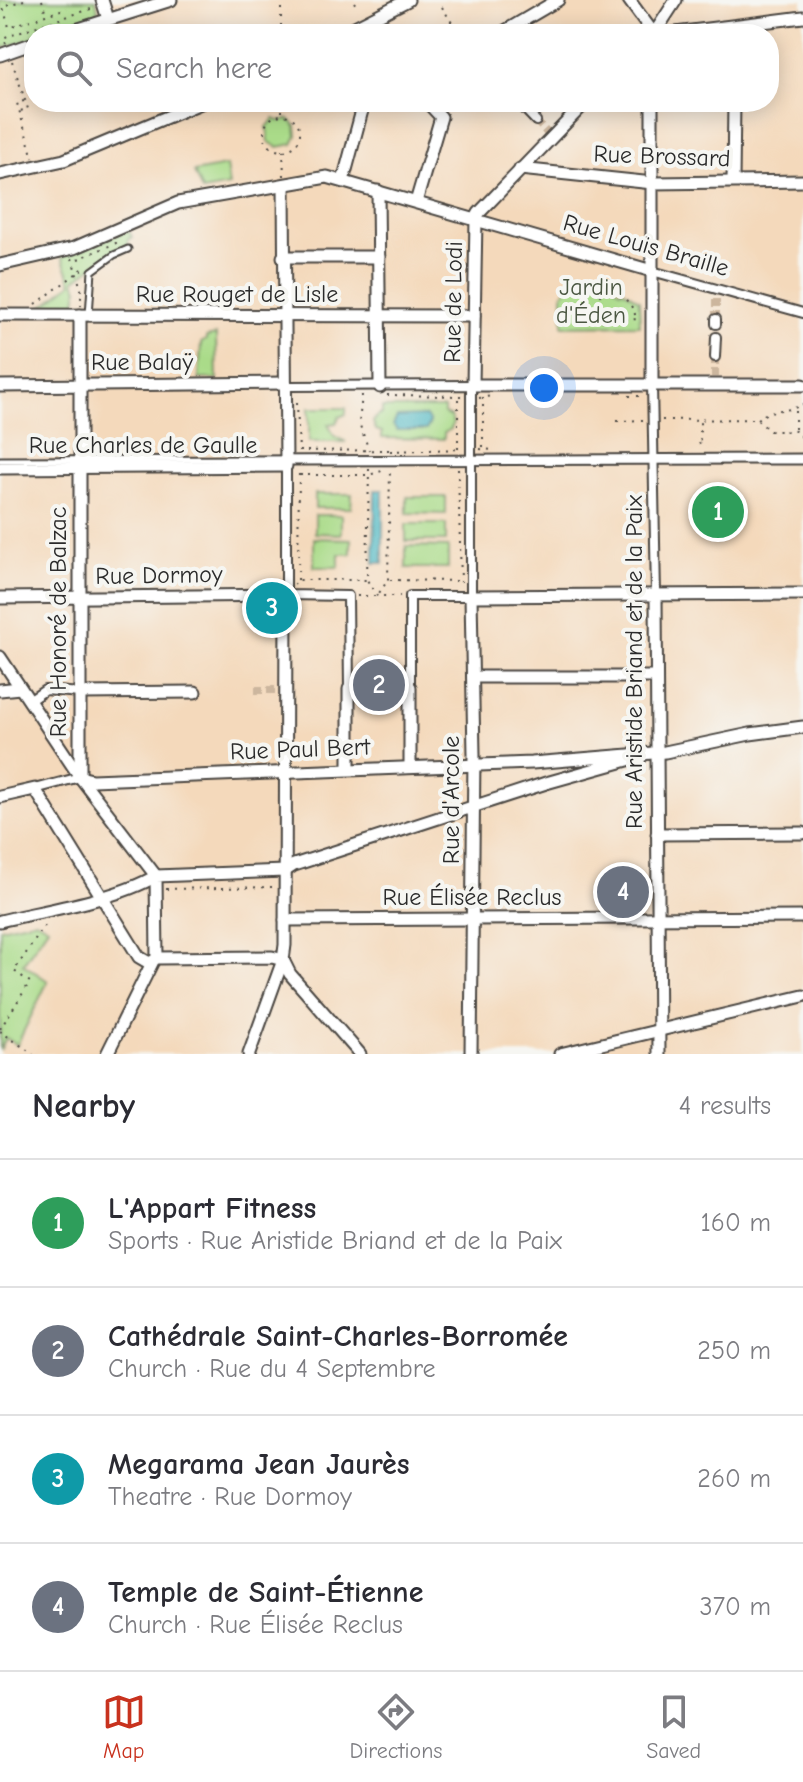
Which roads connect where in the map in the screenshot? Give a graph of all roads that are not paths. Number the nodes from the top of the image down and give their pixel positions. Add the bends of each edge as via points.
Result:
1 (171, 0) edge
2 (408, 0) edge
3 (558, 0) edge
4 (629, 0) edge
5 (676, 0) edge
6 (102, 2) edge
7 (803, 17) edge
8 (108, 19) junction
9 (93, 24) edge
10 (361, 24) edge
11 (527, 24) edge
12 (647, 24) edge
13 (661, 24) edge
14 (766, 24) edge
15 (24, 47) edge
16 (0, 55) edge
17 (179, 112) edge
18 (362, 112) edge
19 (436, 112) edge
20 (527, 112) edge
21 (575, 112) edge
22 (652, 112) edge
23 (734, 112) edge
24 (536, 121) tunnel mouth
25 (520, 169) junction
26 (0, 174) edge
27 (343, 181) junction
28 (733, 181) junction
29 (803, 181) edge
30 (653, 183) junction
31 (284, 185) junction
32 (378, 191) junction
33 (416, 202) junction
34 (476, 219) junction
35 (128, 249) dead end
36 (283, 257) junction
37 (379, 257) junction
38 (0, 265) edge
39 (652, 271) junction
40 (803, 313) edge
41 (0, 315) edge
42 (85, 315) junction
43 (283, 316) junction
44 (380, 316) junction
45 (474, 316) junction
46 (716, 337) dead end
47 (715, 357) tunnel mouth
48 (284, 383) junction
49 (80, 384) junction
50 (652, 384) junction
51 (473, 385) junction
52 (803, 385) edge
53 (0, 386) edge
54 (378, 391) junction
55 (654, 459) junction
56 (803, 459) edge
57 (471, 460) junction
58 (291, 462) junction
59 (80, 463) junction
60 (0, 464) edge
61 (471, 594) junction
62 (803, 594) edge
63 (286, 595) junction
64 (656, 595) junction
65 (0, 598) edge
66 (80, 598) junction
67 (0, 657) edge
68 (473, 677) junction
69 (656, 677) junction
70 (410, 687) joint
71 (20, 688) junction
72 (349, 689) joint
73 (0, 690) edge
74 (195, 692) dead end
75 (80, 693) junction
76 (29, 701) junction
77 (803, 727) edge
78 (656, 751) junction
79 (474, 763) junction
80 (410, 767) junction
81 (349, 768) junction
82 (285, 771) junction
83 (80, 777) junction
84 (35, 789) junction
85 (0, 797) edge
86 (474, 808) junction
87 (803, 833) edge
88 (657, 834) junction
89 (285, 871) junction
90 (156, 876) junction
91 (100, 896) junction
92 (803, 917) edge
93 (658, 918) junction
94 (472, 919) junction
95 (285, 920) junction
96 (0, 921) edge
97 (283, 960) junction
98 (154, 961) junction
99 (803, 996) edge
100 (658, 1030) junction
101 (107, 1054) edge
102 (249, 1054) edge
103 (360, 1054) edge
104 (471, 1054) edge
105 (560, 1054) edge
106 (659, 1054) edge

1 - 8 street
2 - 10 street
3 - 11 street
4 - 12 street
5 - 13 street
6 - 8 street
7 - 14 street
8 - 9 street
15 - 16 street
17 - 26 street via 64,160
18 - 27 street
19 - 33 street via 441,117
20 - 24 street
21 - 25 street
22 - 30 street
23 - 28 street
25 - 30 street, Rue Brossard
25 - 34 street
27 - 31 street, Rue Louis Braille via 327,177
27 - 32 street, Rue Louis Braille
28 - 29 street, Rue Brossard
28 - 30 street, Rue Brossard
30 - 39 street
31 - 36 street
31 - 38 street, Rue Louis Braille via 178,203 72,248
32 - 33 street, Rue Louis Braille
32 - 37 street
33 - 34 street, Rue Louis Braille
34 - 39 street, Rue Louis Braille
34 - 45 street, Rue de Lodi
35 - 42 lane via 92,271
36 - 37 street
36 - 43 street
37 - 44 street
39 - 40 street, Rue Louis Braille
39 - 50 street
41 - 42 street, Rue Rouget de Lisle
42 - 43 street, Rue Rouget de Lisle
42 - 49 street, Rue Honoré de Balzac
43 - 44 street, Rue Rouget de Lisle
43 - 48 street
44 - 45 street, Rue Rouget de Lisle
44 - 54 street
45 - 51 street, Rue de Lodi
46 - 47 street
48 - 49 street, Rue Balaÿ
48 - 54 street
48 - 58 street
49 - 53 street, Rue Balaÿ
49 - 59 street, Rue Honoré de Balzac
50 - 51 street
50 - 52 street
50 - 55 street, Rue Aristide Briand et de la Paix
51 - 54 street
51 - 57 street
55 - 56 lane
55 - 57 lane
55 - 64 street, Rue Aristide Briand et de la Paix
57 - 58 lane
57 - 61 street
58 - 59 street, Rue Charles de Gaulle
58 - 63 street
59 - 60 street, Rue Charles de Gaulle
59 - 66 street, Rue Honoré de Balzac
61 - 64 street
61 - 68 street, Rue d'Arcole
61 - 70 street via 410,596
62 - 64 street
63 - 66 street, Rue Dormoy
63 - 72 street via 348,596
63 - 82 street
64 - 69 street, Rue Aristide Briand et de la Paix
65 - 66 street, Rue Dormoy
66 - 75 street, Rue Honoré de Balzac
67 - 71 street
68 - 69 street
68 - 79 street, Rue d'Arcole
69 - 78 street, Rue Aristide Briand et de la Paix
70 - 80 street
71 - 73 street
71 - 76 street
72 - 81 street via 354,736
74 - 75 street
75 - 76 street via 45,690
75 - 83 street, Rue Honoré de Balzac
76 - 83 street
77 - 78 street
78 - 79 street, Rue Paul Bert
78 - 86 street
78 - 88 street, Rue Aristide Briand et de la Paix
79 - 80 street, Rue Paul Bert
79 - 86 street, Rue d'Arcole
80 - 81 street, Rue Paul Bert
81 - 82 street, Rue Paul Bert
82 - 83 street, Rue Paul Bert
82 - 89 street
83 - 84 street
83 - 90 street
84 - 85 street
84 - 91 street
86 - 89 street
86 - 94 street, Rue d'Arcole
87 - 88 street
88 - 93 street, Rue Aristide Briand et de la Paix
89 - 90 street
89 - 95 street
90 - 91 street
90 - 98 street
91 - 96 street
91 - 98 street via 139,957
92 - 93 street, Rue Élisée Reclus
93 - 94 street, Rue Élisée Reclus
93 - 100 street, Rue Aristide Briand et de la Paix
94 - 95 street, Rue Élisée Reclus
94 - 104 street, Rue d'Arcole
95 - 97 street
97 - 98 street
97 - 102 street
97 - 103 street
98 - 101 street
99 - 100 street
100 - 105 street
100 - 106 street, Rue Aristide Briand et de la Paix

